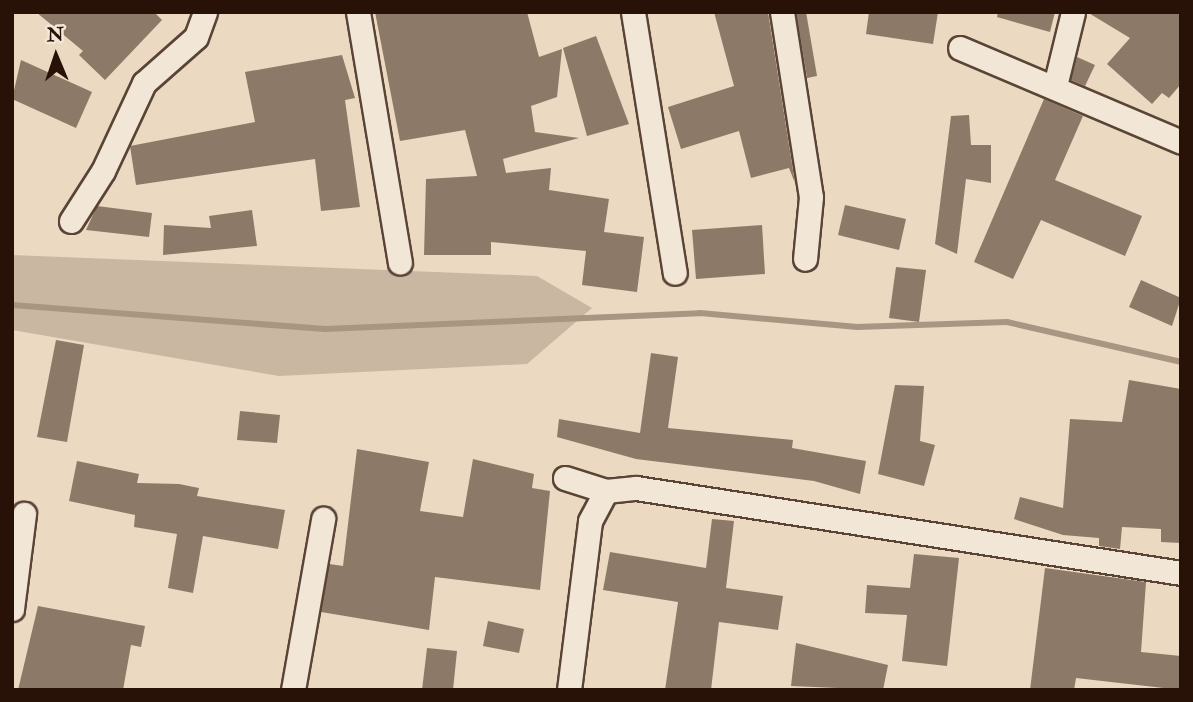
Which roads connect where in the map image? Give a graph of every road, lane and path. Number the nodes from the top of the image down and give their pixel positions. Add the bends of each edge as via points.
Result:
1 (205, 12) edge
2 (358, 12) edge
3 (633, 12) edge
4 (782, 12) edge
5 (1073, 12) edge
6 (960, 48) dead end
7 (1055, 86) junction
8 (1181, 142) edge
9 (71, 221) dead end
10 (805, 259) dead end
11 (400, 262) dead end
12 (675, 273) dead end
13 (565, 478) dead end
14 (606, 491) junction
15 (24, 514) dead end
16 (323, 519) dead end
17 (1181, 573) edge
18 (12, 608) edge
19 (293, 690) edge
20 (569, 690) edge

1 - 9 street via 195,37 144,83 103,171
2 - 11 street
3 - 12 street
4 - 10 street via 811,197
5 - 7 street
6 - 7 street
7 - 8 street
13 - 14 street
14 - 17 street via 636,488
14 - 20 street via 590,522
15 - 18 street
16 - 19 street

